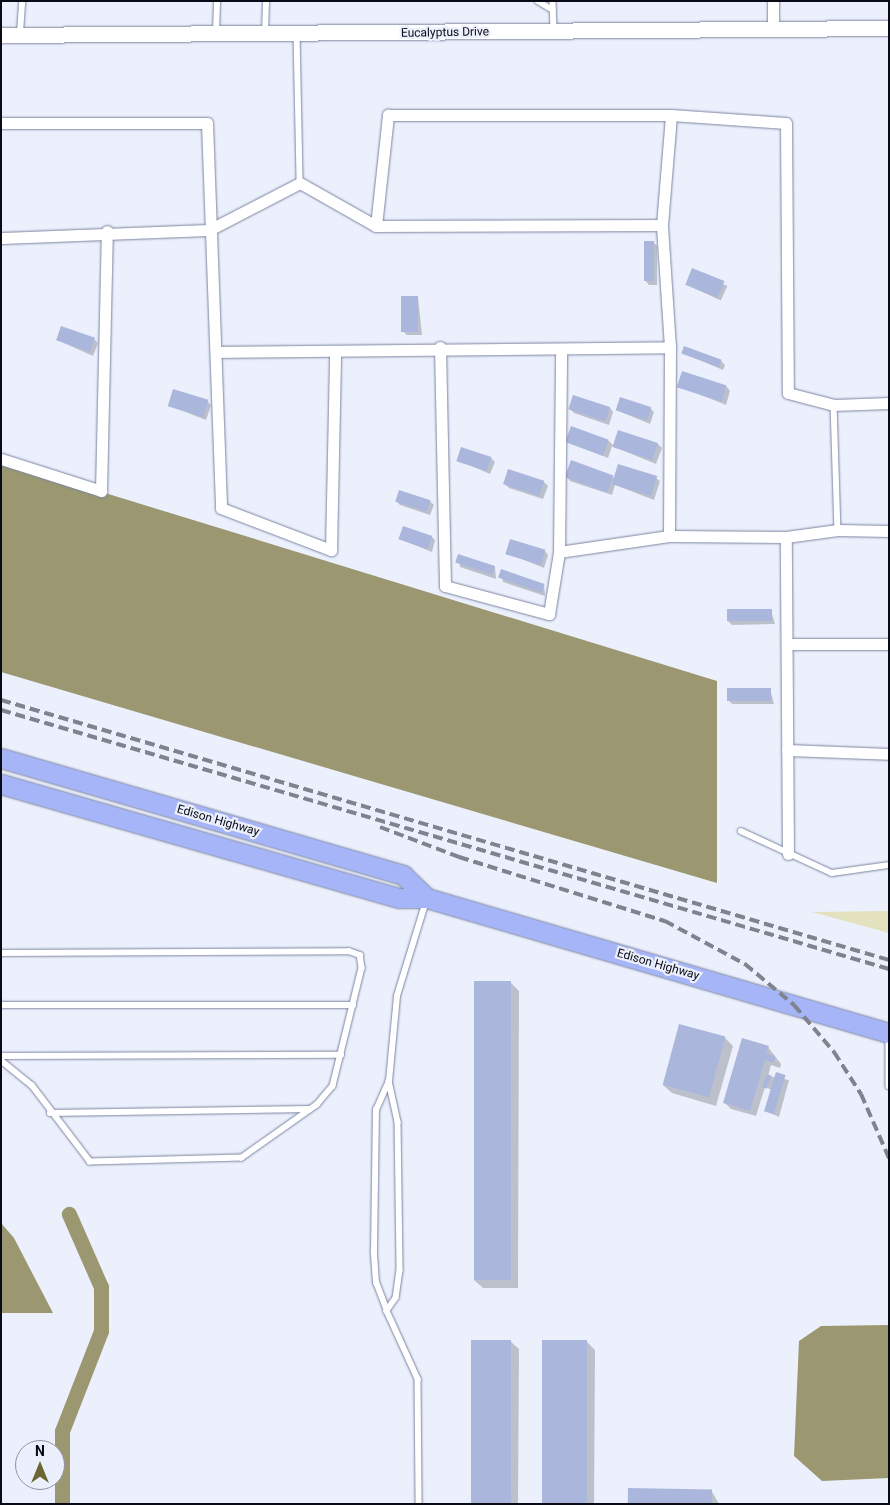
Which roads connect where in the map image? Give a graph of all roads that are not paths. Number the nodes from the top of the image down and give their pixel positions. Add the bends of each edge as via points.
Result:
1 (22, 1) edge
2 (217, 1) edge
3 (266, 1) edge
4 (538, 1) edge
5 (553, 1) edge
6 (773, 1) edge
7 (553, 10) junction
8 (889, 28) edge
9 (773, 30) junction
10 (554, 32) junction
11 (297, 34) junction
12 (1, 35) edge
13 (20, 35) junction
14 (216, 35) junction
15 (265, 35) junction
16 (670, 115) junction
17 (1, 123) edge
18 (300, 183) junction
19 (662, 225) junction
20 (376, 226) junction
21 (209, 230) junction
22 (107, 231) junction
23 (1, 238) edge
24 (440, 347) junction
25 (670, 347) junction
26 (560, 350) junction
27 (216, 352) junction
28 (335, 352) junction
29 (889, 403) edge
30 (834, 405) junction
31 (1, 458) edge
32 (838, 530) junction
33 (889, 531) edge
34 (669, 536) junction
35 (786, 537) junction
36 (559, 552) junction
37 (787, 644) junction
38 (889, 644) edge
39 (787, 750) junction
40 (889, 754) edge
41 (1, 758) edge
42 (1, 784) edge
43 (741, 831) dead end
44 (788, 854) junction
45 (889, 865) edge
46 (427, 898) junction
47 (1, 953) edge
48 (1, 1005) edge
49 (353, 1005) junction
50 (889, 1033) edge
51 (889, 1038) edge
52 (341, 1055) junction
53 (1, 1056) edge
54 (1, 1061) edge
55 (389, 1081) junction
56 (889, 1086) edge
57 (311, 1109) junction
58 (50, 1113) junction
59 (387, 1311) junction
60 (419, 1504) edge

1 - 13 lane
2 - 14 lane
3 - 15 lane
4 - 7 lane
5 - 7 lane
6 - 9 street
7 - 10 lane
8 - 9 street, Eucalyptus Drive
9 - 10 street, Eucalyptus Drive
10 - 11 street, Eucalyptus Drive
11 - 15 street, Eucalyptus Drive
11 - 18 lane
12 - 13 street, Eucalyptus Drive
13 - 14 street, Eucalyptus Drive
14 - 15 street, Eucalyptus Drive
16 - 19 street
16 - 20 street via 388,115
16 - 30 street via 786,123 788,393
17 - 21 street via 207,123
18 - 20 street
18 - 21 street
19 - 20 street
19 - 25 street
21 - 22 street
21 - 27 street
22 - 23 street
22 - 31 street via 100,491
24 - 26 street
24 - 28 street
24 - 36 street via 445,586 549,614
25 - 26 street
25 - 34 street
26 - 36 street
27 - 28 street
27 - 28 street via 220,508 330,550
29 - 30 street
30 - 32 lane
32 - 33 street
32 - 35 street
34 - 35 street
34 - 36 street
35 - 37 street
37 - 38 street
37 - 39 street
39 - 40 street
39 - 44 street
41 - 46 main road, Edison Highway via 403,875
42 - 46 main road, Edison Highway via 399,898
43 - 44 lane
44 - 45 lane via 832,873
46 - 50 main road, Edison Highway
46 - 55 lane via 397,996
47 - 49 lane via 349,951 360,955 362,968
48 - 49 lane
49 - 52 lane
51 - 56 lane
52 - 53 lane
52 - 57 lane via 333,1086
54 - 58 lane via 32,1086
55 - 59 lane via 398,1122 400,1270 396,1298
55 - 59 lane via 376,1110 374,1247 376,1283
57 - 58 lane
57 - 58 lane via 242,1158 90,1162
59 - 60 lane via 418,1380

